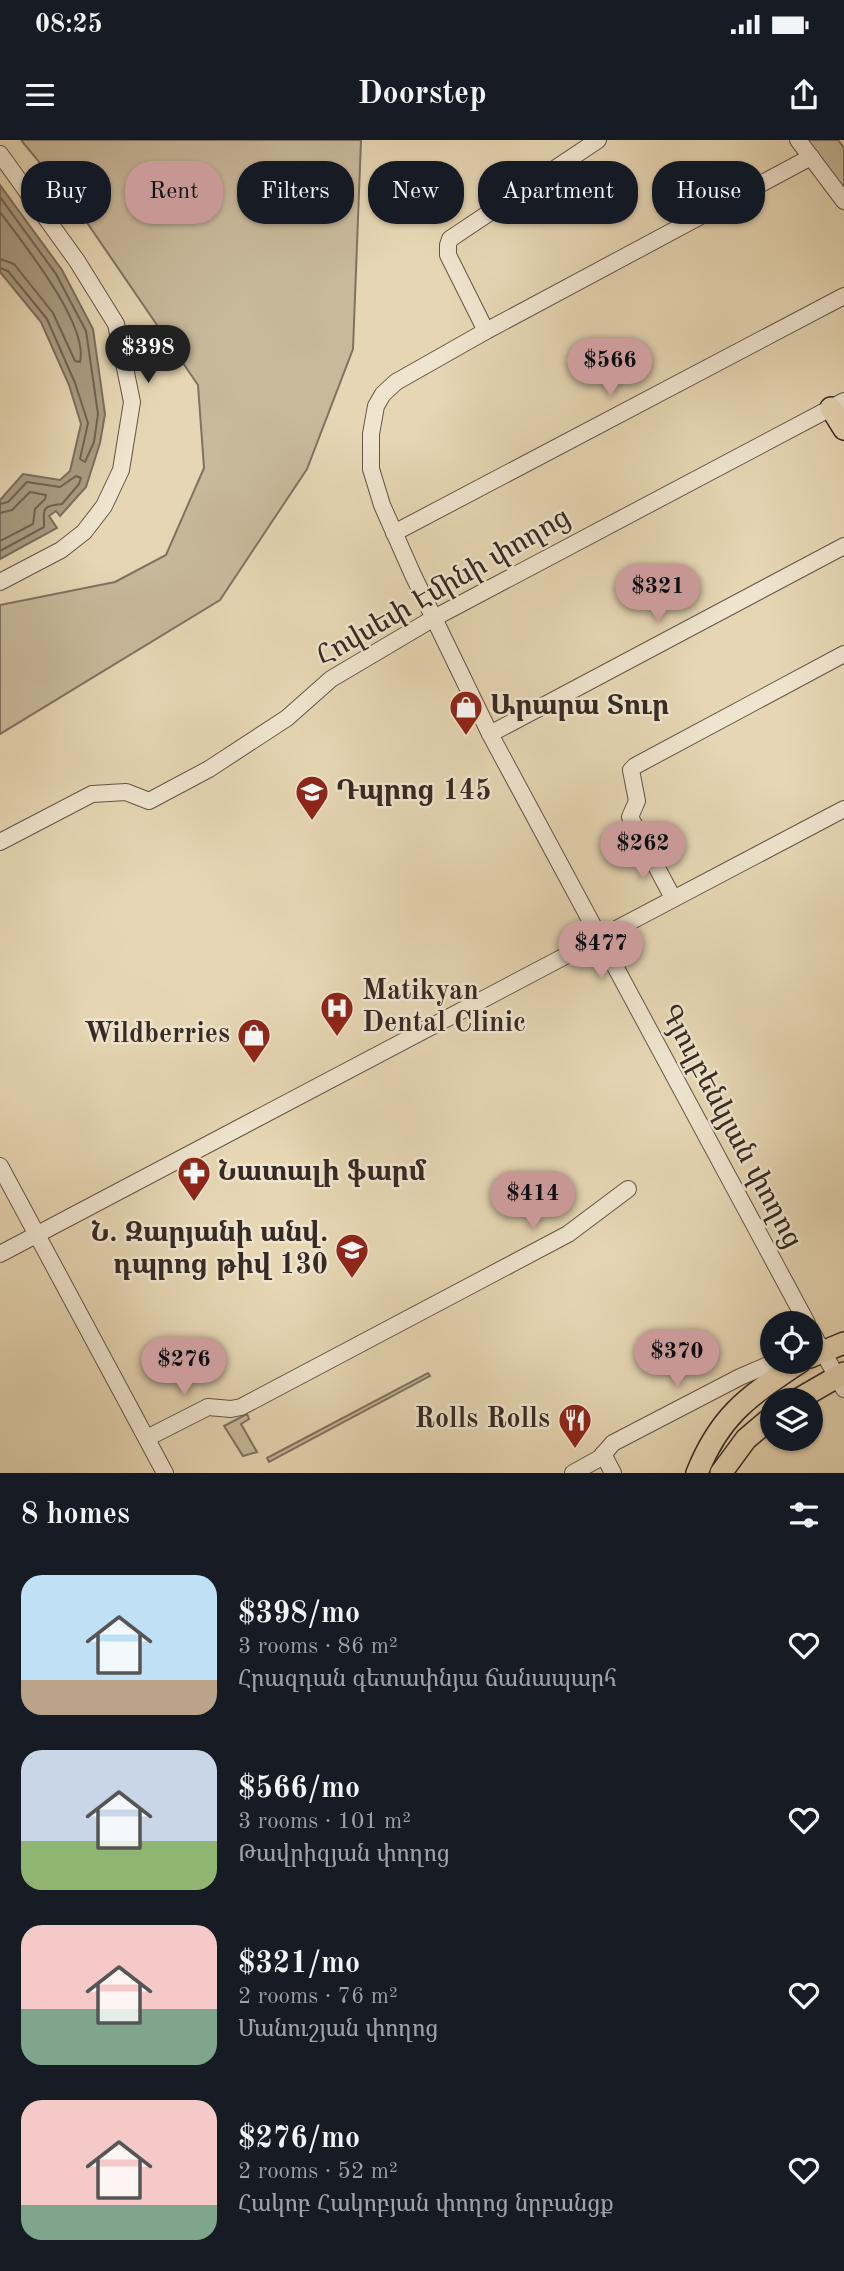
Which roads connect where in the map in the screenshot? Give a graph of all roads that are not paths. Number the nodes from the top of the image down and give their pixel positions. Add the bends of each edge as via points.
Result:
1 (598, 140) edge
2 (798, 140) edge
3 (0, 155) edge
4 (811, 157) junction
5 (844, 201) edge
6 (844, 296) edge
7 (486, 331) junction
8 (837, 405) edge
9 (844, 429) edge
10 (394, 533) junction
11 (844, 546) edge
12 (0, 582) edge
13 (434, 618) junction
14 (844, 653) edge
15 (490, 734) junction
16 (844, 809) edge
17 (0, 842) edge
18 (674, 898) junction
19 (598, 938) junction
20 (0, 1166) edge
21 (628, 1189) dead end
22 (38, 1233) junction
23 (0, 1254) edge
24 (800, 1311) edge
25 (844, 1343) edge
26 (823, 1352) edge
27 (823, 1361) edge
28 (760, 1368) edge
29 (783, 1374) edge
30 (842, 1379) edge
31 (823, 1388) edge
32 (760, 1428) edge
33 (147, 1438) junction
34 (603, 1454) junction
35 (165, 1473) edge
36 (573, 1473) edge
37 (613, 1473) edge
38 (697, 1473) edge
39 (720, 1473) edge

1 - 7 street via 450,239 448,255
2 - 4 street
3 - 12 street via 116,324 132,402 121,470 104,506 84,532 61,550
4 - 5 street
4 - 7 street, Գյուլբենկյան փողոց
6 - 10 street
7 - 10 street, Գյուլբենկյան փողոց via 396,382 376,406 371,469
8 - 9 main road
8 - 13 street, Հովսեփ Էմինի փողոց
10 - 13 street, Գյուլբենկյան փողոց
11 - 15 street
13 - 15 street, Գյուլբենկյան փողոց
13 - 17 street, Հովսեփ Էմինի փողոց via 331,679 287,718 209,769 149,801 126,792 92,794
14 - 18 street via 635,766 631,776 637,801 630,817
15 - 19 street, Գյուլբենկյան փողոց
16 - 18 street
18 - 19 street
19 - 22 street
19 - 24 street, Գյուլբենկյան փողոց
20 - 22 street
21 - 33 street via 568,1234 241,1407 208,1407
22 - 23 street
22 - 33 street
25 - 26 main road
27 - 30 street
28 - 34 street via 613,1443
29 - 38 main road via 737,1407 717,1433
30 - 31 main road
32 - 39 main road
33 - 35 street
34 - 36 street
34 - 37 street

